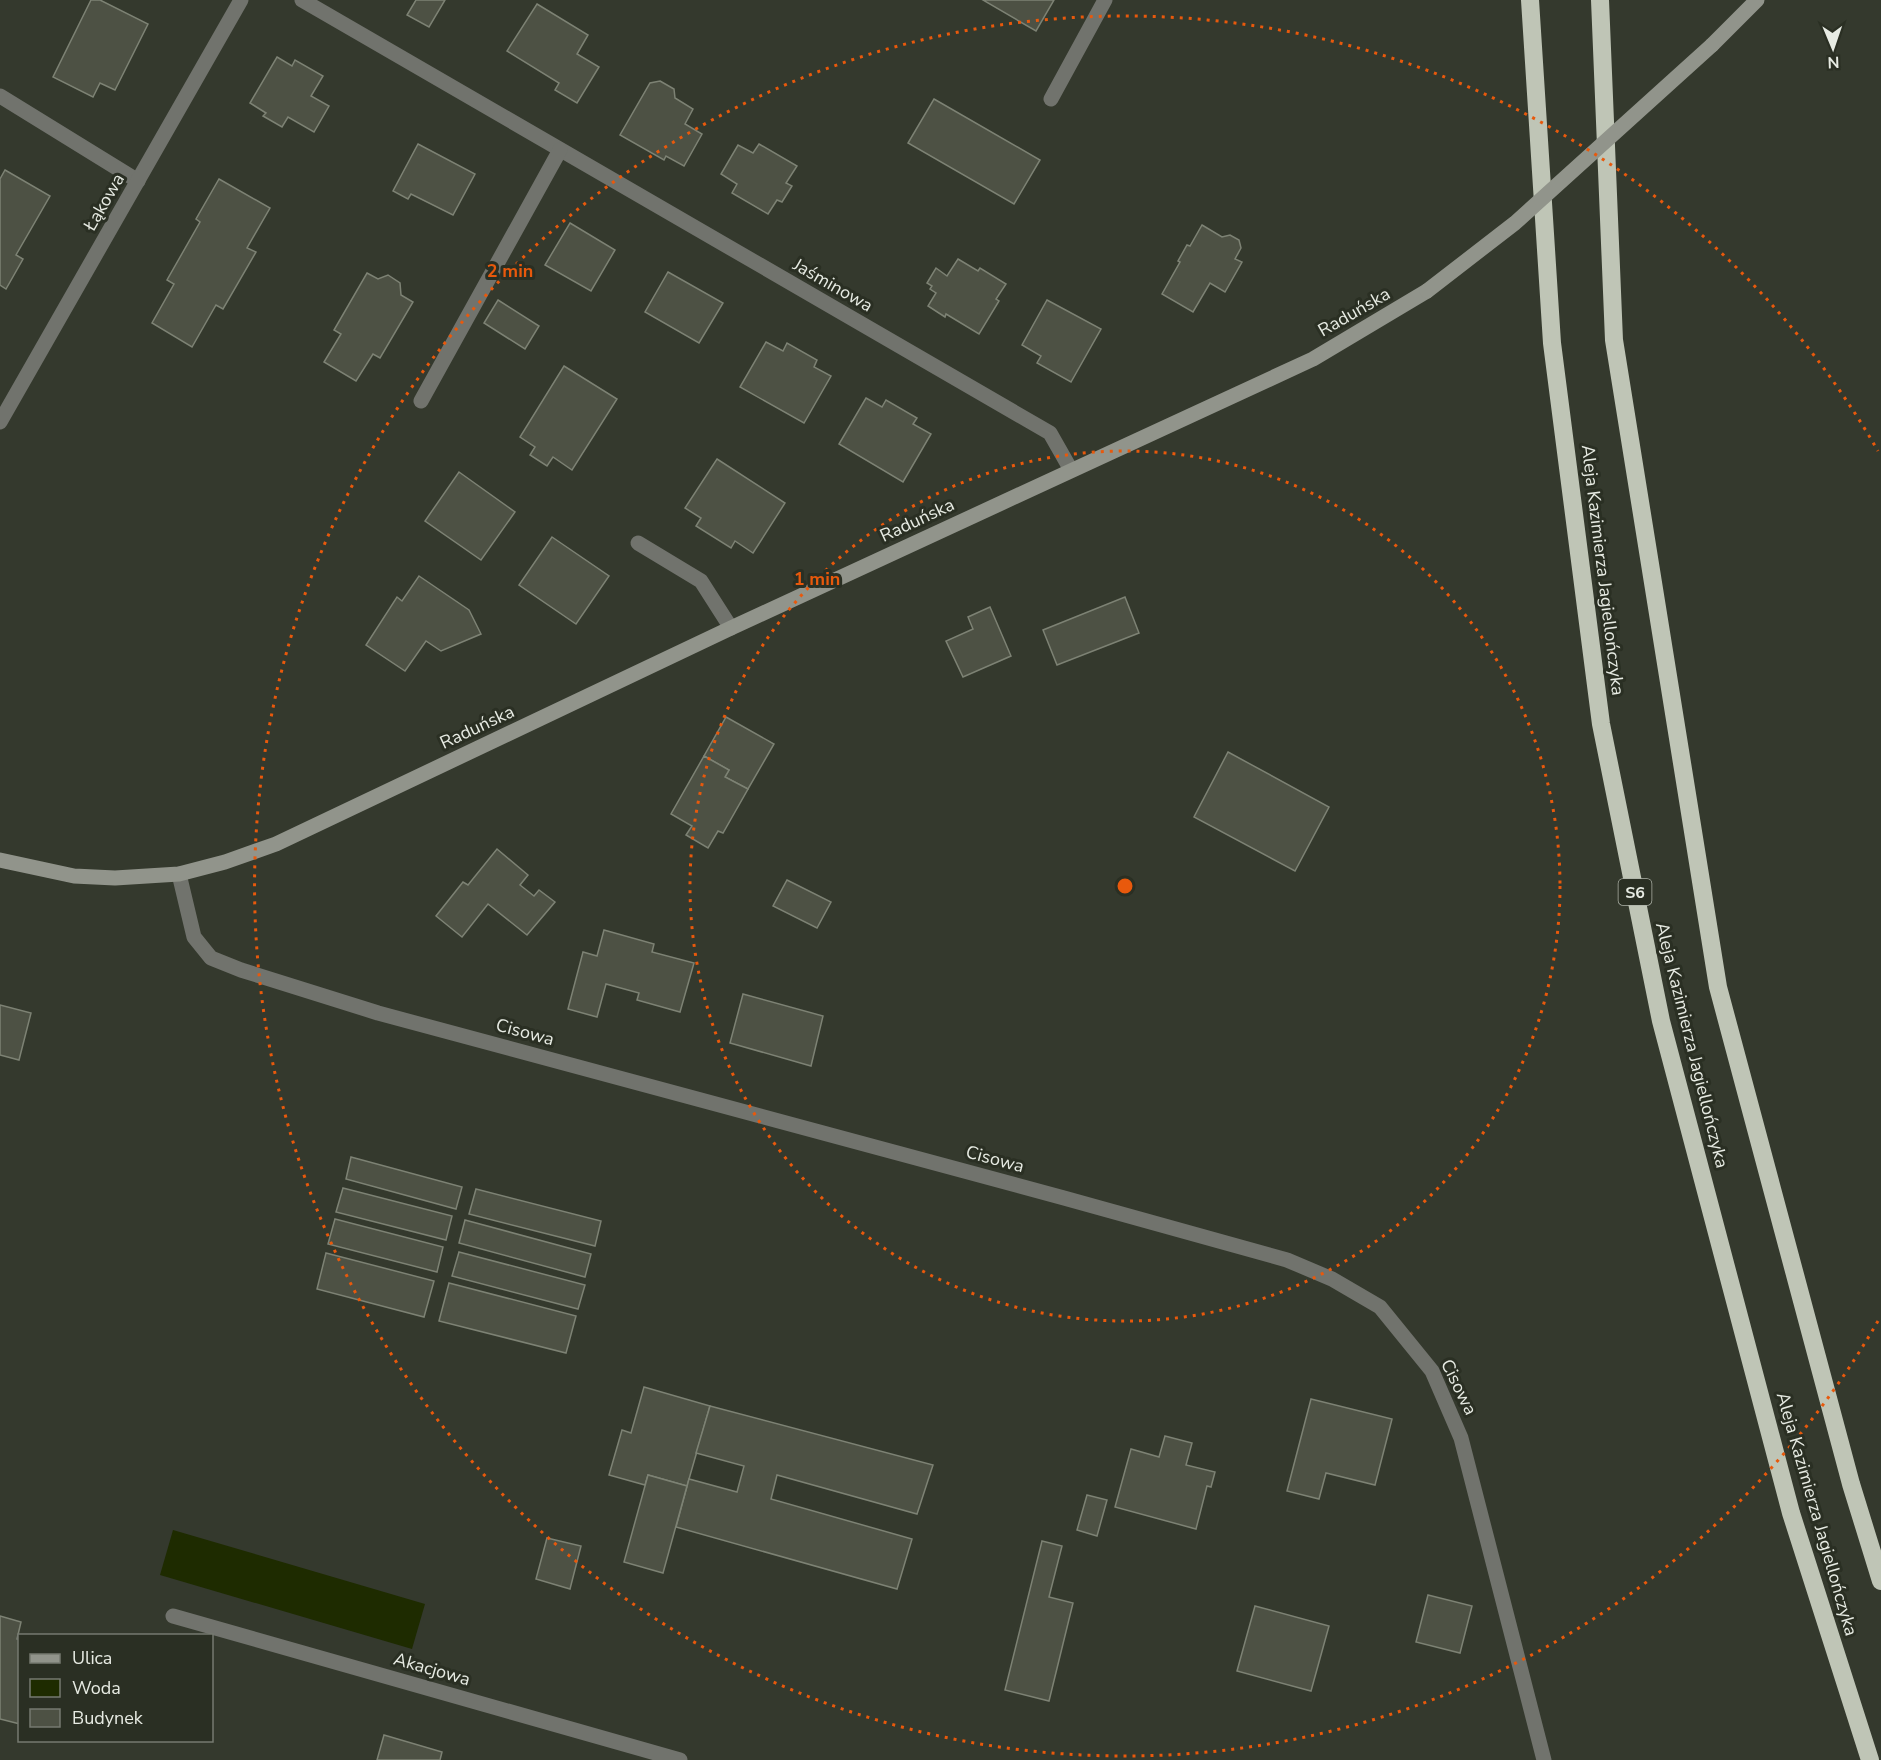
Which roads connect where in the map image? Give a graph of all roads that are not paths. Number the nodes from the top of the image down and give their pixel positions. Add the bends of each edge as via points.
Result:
1 (241, 0) edge
2 (302, 0) edge
3 (1105, 0) edge
4 (1530, 0) edge
5 (1600, 0) edge
6 (1757, 0) edge
7 (0, 96) edge
8 (1051, 99) dead end
9 (560, 150) junction
10 (138, 181) junction
11 (421, 401) dead end
12 (0, 422) edge
13 (1071, 470) junction
14 (638, 543) dead end
15 (731, 628) junction
16 (0, 860) edge
17 (179, 874) junction
18 (1881, 1581) edge
19 (173, 1616) dead end
20 (680, 1760) edge
21 (1544, 1760) edge
22 (1870, 1760) edge

1 - 10 street, Łąkowa
2 - 9 street, Jaśminowa
3 - 8 street
4 - 22 highway, Aleja Kazimierza Jagiellończyka / S6 via 1552,343 1601,724 1661,1021 1791,1513
5 - 18 highway via 1614,340 1718,987 1851,1484
6 - 13 street, Raduńska, bridge via 1515,223 1427,291 1313,359
7 - 10 street
9 - 11 street
9 - 13 street, Jaśminowa via 1050,433
10 - 12 street, Łąkowa
13 - 15 street, Raduńska
14 - 15 street via 701,581
15 - 17 street, Raduńska via 276,844
16 - 17 street, Raduńska via 74,876
17 - 21 street, Cisowa via 194,937 211,958 241,970 378,1013 1287,1260 1332,1279 1380,1307 1432,1371 1461,1438
19 - 20 street, Akacjowa

